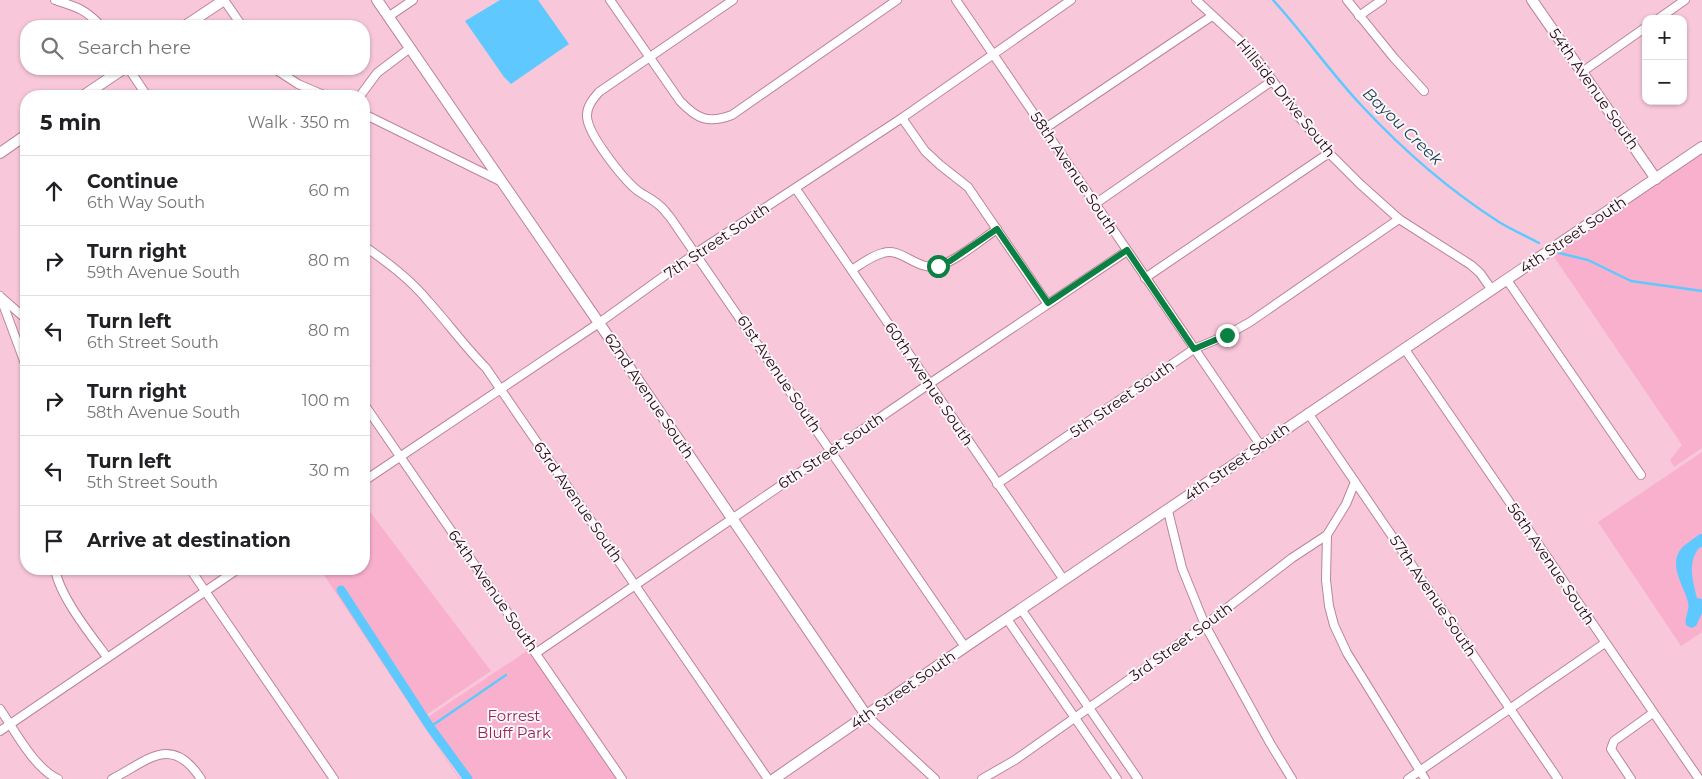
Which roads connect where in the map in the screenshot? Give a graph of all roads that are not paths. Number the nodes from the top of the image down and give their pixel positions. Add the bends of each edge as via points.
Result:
1 (55, 0) edge
2 (224, 0) edge
3 (377, 0) edge
4 (413, 0) edge
5 (610, 0) edge
6 (733, 0) edge
7 (897, 0) edge
8 (956, 0) edge
9 (1071, 0) edge
10 (1196, 0) edge
11 (1347, 0) edge
12 (1382, 0) edge
13 (1532, 0) edge
14 (1685, 0) edge
15 (81, 4) edge
16 (1664, 15) edge
17 (1212, 16) junction
18 (1359, 16) junction
19 (388, 17) junction
20 (95, 20) edge
21 (195, 20) edge
22 (238, 20) edge
23 (1642, 30) edge
24 (410, 48) junction
25 (993, 54) junction
26 (650, 58) junction
27 (1582, 72) junction
28 (114, 75) edge
29 (133, 75) edge
30 (284, 75) edge
31 (1272, 81) junction
32 (92, 90) edge
33 (143, 90) edge
34 (312, 90) edge
35 (364, 90) edge
36 (1424, 91) dead end
37 (370, 117) edge
38 (902, 118) junction
39 (1044, 130) junction
40 (20, 139) edge
41 (1702, 147) edge
42 (0, 153) edge
43 (1329, 153) junction
44 (1656, 179) junction
45 (502, 182) junction
46 (796, 188) junction
47 (1095, 204) junction
48 (1399, 219) junction
49 (997, 229) junction
50 (1127, 250) junction
51 (370, 251) edge
52 (696, 253) junction
53 (852, 270) junction
54 (1145, 278) junction
55 (1507, 280) junction
56 (1492, 290) junction
57 (0, 296) edge
58 (1048, 303) junction
59 (20, 314) edge
60 (599, 323) junction
61 (1404, 348) junction
62 (1194, 349) junction
63 (20, 350) edge
64 (929, 384) junction
65 (500, 389) junction
66 (370, 413) edge
67 (1308, 413) junction
68 (1261, 446) junction
69 (831, 450) junction
70 (400, 456) junction
71 (1641, 475) dead end
72 (370, 478) edge
73 (1355, 482) junction
74 (997, 484) junction
75 (1168, 511) junction
76 (732, 518) junction
77 (1327, 535) junction
78 (57, 575) edge
79 (194, 575) edge
80 (229, 575) edge
81 (1064, 580) junction
82 (635, 585) junction
83 (205, 591) junction
84 (1022, 609) junction
85 (1007, 619) junction
86 (1205, 625) junction
87 (1605, 643) junction
88 (965, 647) junction
89 (536, 653) junction
90 (107, 658) junction
91 (1089, 708) junction
92 (1510, 708) junction
93 (0, 709) edge
94 (1653, 713) junction
95 (866, 715) junction
96 (1075, 718) junction
97 (10, 724) junction
98 (0, 731) edge
99 (1419, 771) junction
100 (58, 779) edge
101 (112, 779) edge
102 (201, 779) edge
103 (334, 779) edge
104 (622, 779) edge
105 (768, 779) edge
106 (774, 779) edge
107 (935, 779) edge
108 (982, 779) edge
109 (1117, 779) edge
110 (1138, 779) edge
111 (1292, 779) edge
112 (1408, 779) edge
113 (1425, 779) edge
114 (1558, 779) edge
115 (1631, 779) edge
116 (1699, 779) edge

1 - 15 street
2 - 21 street
2 - 22 street
3 - 19 street, 62nd Avenue South
4 - 19 street
5 - 26 street
6 - 26 street, 61st Avenue South
7 - 26 street via 732,115 723,118 701,119 690,112
8 - 25 street, 58th Avenue South
9 - 25 street, 7th Street South
10 - 17 street, Hillside Drive South
11 - 18 street
12 - 18 street
13 - 27 street, 54th Avenue South
14 - 16 street
15 - 20 street
17 - 31 street, Hillside Drive South via 1250,50
17 - 39 street
18 - 36 street
19 - 24 street, 62nd Avenue South
23 - 27 street
24 - 35 street via 377,73
24 - 45 street, 62nd Avenue South
25 - 38 street, 7th Street South
25 - 39 street, 58th Avenue South
26 - 52 street, 61st Avenue South via 599,92 591,102 587,116 589,125 613,164 637,190 660,205
27 - 44 street, 54th Avenue South
28 - 32 street
29 - 33 street
30 - 34 street
31 - 43 street, Hillside Drive South
31 - 47 street
37 - 45 street
38 - 46 street, 7th Street South
38 - 49 street via 925,151 968,187
39 - 47 street, 58th Avenue South
40 - 42 street
41 - 44 street, 4th Street South
43 - 48 street, Hillside Drive South
43 - 54 street
44 - 55 street, 4th Street South
45 - 60 street, 62nd Avenue South
46 - 52 street, 7th Street South
46 - 53 street, 60th Avenue South
47 - 50 street, 58th Avenue South
48 - 56 street, Hillside Drive South via 1471,265
48 - 62 street, 5th Street South via 1250,322
49 - 53 street via 938,266 927,267 899,253 884,252
49 - 58 street
50 - 54 street, 58th Avenue South
50 - 58 street, 6th Street South
51 - 65 street, 63rd Avenue South via 428,300
52 - 60 street, 7th Street South
52 - 69 street, 61st Avenue South
53 - 64 street, 60th Avenue South
54 - 62 street, 58th Avenue South
55 - 56 street, 4th Street South
55 - 71 street
56 - 61 street, 4th Street South
57 - 59 street
57 - 63 street
58 - 64 street, 6th Street South
60 - 65 street, 7th Street South
60 - 76 street, 62nd Avenue South
61 - 67 street, 4th Street South
61 - 87 street, 56th Avenue South
62 - 68 street, 58th Avenue South
62 - 74 street, 5th Street South
64 - 69 street, 6th Street South
64 - 74 street, 60th Avenue South
65 - 70 street, 7th Street South
65 - 82 street, 63rd Avenue South
66 - 70 street, 64th Avenue South
67 - 68 street, 4th Street South
67 - 73 street, 57th Avenue South
68 - 75 street, 4th Street South
69 - 76 street, 6th Street South
69 - 88 street, 61st Avenue South
70 - 72 street, 7th Street South
70 - 89 street, 64th Avenue South
73 - 77 street, 3rd Street South
73 - 92 street, 57th Avenue South
74 - 81 street, 60th Avenue South
75 - 81 street, 4th Street South
75 - 86 street via 1182,568
76 - 82 street, 6th Street South
76 - 95 street, 62nd Avenue South
77 - 86 street, 3rd Street South
77 - 99 street via 1326,580 1334,625 1347,653
78 - 90 street via 64,593
79 - 83 street
80 - 83 street
81 - 84 street, 4th Street South
82 - 89 street, 6th Street South
82 - 105 street, 63rd Avenue South
83 - 90 street
83 - 103 street
84 - 85 street, 4th Street South
84 - 91 street
85 - 88 street, 4th Street South
85 - 96 street
86 - 91 street, 3rd Street South
86 - 111 street
87 - 92 street
87 - 94 street, 56th Avenue South
88 - 95 street, 4th Street South
89 - 104 street, 64th Avenue South
90 - 97 street
91 - 96 street, 3rd Street South
91 - 110 street
92 - 99 street
92 - 114 street, 57th Avenue South
93 - 97 street
94 - 115 street via 1614,740 1611,750
94 - 116 street, 56th Avenue South
95 - 106 street, 4th Street South
95 - 107 street, 62nd Avenue South
96 - 108 street, 3rd Street South
96 - 109 street
97 - 98 street
97 - 100 street via 39,765 48,775
99 - 112 street
99 - 113 street
101 - 102 street via 149,758 168,754 188,762

